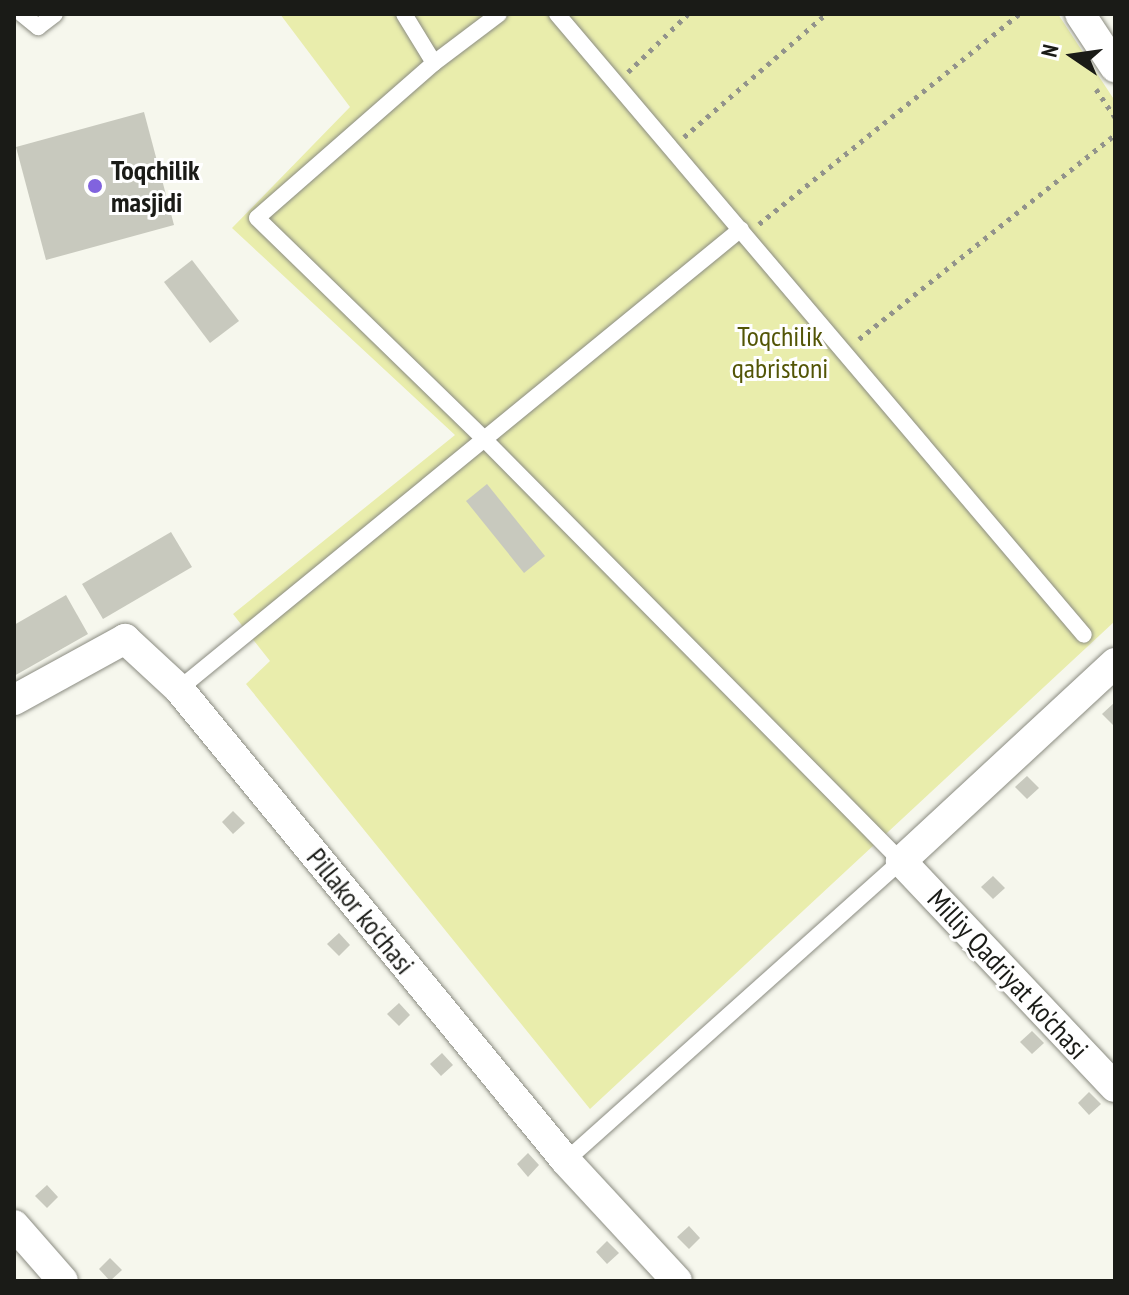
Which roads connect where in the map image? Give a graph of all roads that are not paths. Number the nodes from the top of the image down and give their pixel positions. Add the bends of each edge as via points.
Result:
1 (22, 14) edge
2 (55, 14) edge
3 (404, 14) edge
4 (499, 14) edge
5 (557, 14) edge
6 (1080, 14) edge
7 (434, 63) junction
8 (1115, 67) edge
9 (743, 232) junction
10 (484, 439) junction
11 (1084, 635) dead end
12 (1115, 663) edge
13 (179, 689) junction
14 (14, 700) edge
15 (901, 861) junction
16 (1115, 1087) edge
17 (566, 1161) junction
18 (14, 1225) edge
19 (61, 1280) edge
20 (677, 1281) edge

1 - 2 lane via 38,27
3 - 7 lane
4 - 7 lane
5 - 9 lane
6 - 8 street
7 - 10 lane via 257,218
9 - 10 lane
9 - 11 lane
10 - 13 lane
10 - 15 lane
12 - 15 street
13 - 14 street, Pillakor ko'chasi via 125,639
13 - 17 street, Pillakor ko'chasi
15 - 16 street, Milliy Qadriyat ko'chasi
15 - 17 lane
17 - 20 street, Pillakor ko'chasi
18 - 19 street

